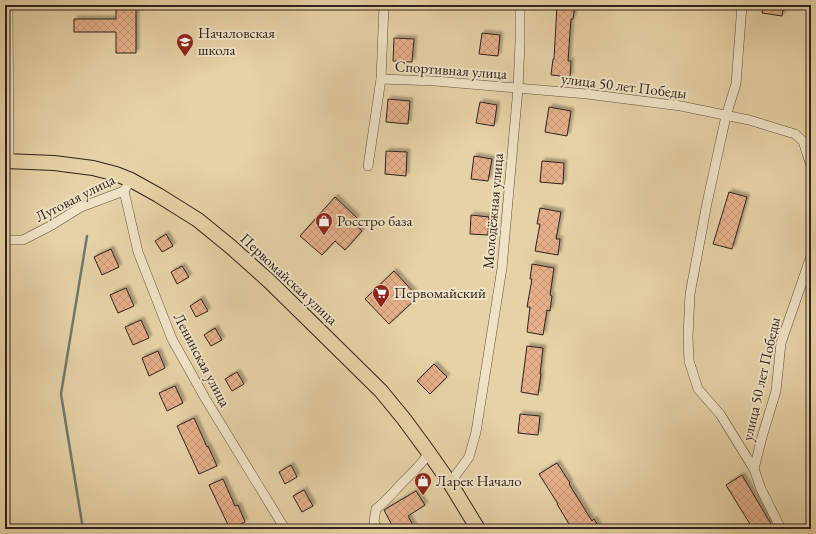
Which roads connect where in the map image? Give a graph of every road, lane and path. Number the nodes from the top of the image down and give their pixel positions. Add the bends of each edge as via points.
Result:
1 (8, 5) edge
2 (384, 5) edge
3 (520, 5) edge
4 (742, 5) edge
5 (381, 79) junction
6 (518, 88) junction
7 (726, 116) junction
8 (809, 149) edge
9 (7, 161) edge
10 (368, 166) dead end
11 (811, 166) edge
12 (128, 186) junction
13 (5, 240) edge
14 (811, 256) edge
15 (807, 280) edge
16 (429, 453) junction
17 (754, 469) junction
18 (450, 483) junction
19 (285, 529) edge
20 (376, 529) edge
21 (478, 529) edge
22 (782, 529) edge

1 - 9 street
2 - 5 street, Спортивная улица
3 - 6 street, Молодёжная улица
4 - 7 street, улица 50 лет Победы via 736,84
5 - 6 street, Спортивная улица
5 - 10 street, Спортивная улица
6 - 7 street, улица 50 лет Победы via 681,106
6 - 18 street, Молодёжная улица via 502,268 476,432 469,457
7 - 8 street, улица 50 лет Победы via 795,134
7 - 17 street, улица 50 лет Победы via 690,294 689,361 698,389 720,414
8 - 11 street, улица 50 лет Победы
9 - 12 main road, Первомайская улица via 93,168 116,174
12 - 13 street, Луговая улица via 81,207 23,240
12 - 16 main road, Первомайская улица via 164,198 198,220 232,247 381,391
12 - 19 street, Ленинская улица via 138,252 172,339
14 - 15 street, улица 50 лет Победы
15 - 17 street, улица 50 лет Победы via 781,343 776,391
16 - 18 main road, Первомайская улица
16 - 20 street via 423,463 376,509
17 - 22 street via 761,489
18 - 21 main road, Первомайская улица

